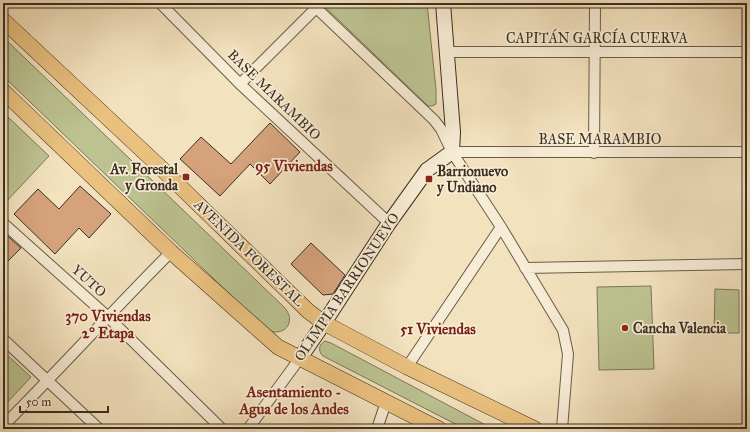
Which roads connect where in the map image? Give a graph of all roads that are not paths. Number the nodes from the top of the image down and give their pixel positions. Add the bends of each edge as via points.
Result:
1 (160, 3) edge
2 (443, 3) edge
3 (595, 3) edge
4 (313, 5) edge
5 (3, 20) edge
6 (448, 52) junction
7 (594, 52) junction
8 (747, 52) edge
9 (240, 84) junction
10 (3, 91) edge
11 (452, 152) junction
12 (747, 152) edge
13 (594, 153) junction
14 (3, 223) edge
15 (389, 223) junction
16 (501, 227) junction
17 (171, 252) junction
18 (747, 264) edge
19 (525, 268) junction
20 (108, 316) junction
21 (324, 323) junction
22 (3, 338) edge
23 (300, 358) junction
24 (407, 367) junction
25 (48, 380) junction
26 (386, 402) junction
27 (3, 426) edge
28 (99, 429) edge
29 (222, 429) edge
30 (248, 429) edge
31 (377, 429) edge
32 (439, 429) edge
33 (535, 429) edge
34 (562, 429) edge

1 - 9 street, BASE MARAMBIO
2 - 6 street
3 - 7 street
4 - 9 street
4 - 11 street via 434,120
5 - 21 main road, AVENIDA FORESTAL via 159,166 308,311
6 - 7 street, CAPITÁN GARCÍA CUERVA
6 - 11 street
7 - 8 street, CAPITÁN GARCÍA CUERVA
7 - 13 street
9 - 15 street, BASE MARAMBIO
10 - 17 main road
11 - 13 street, BASE MARAMBIO
11 - 15 street, OLIMPIA BARRIONUEVO via 427,170
11 - 16 street
12 - 13 street, BASE MARAMBIO
14 - 20 street, YUTO
15 - 21 street, OLIMPIA BARRIONUEVO
16 - 19 street
16 - 24 street
17 - 20 street
17 - 23 main road via 278,347
18 - 19 street
19 - 34 street via 563,330 568,354
20 - 25 street
20 - 29 street, YUTO
21 - 23 street, OLIMPIA BARRIONUEVO
21 - 24 main road, AVENIDA FORESTAL
22 - 25 street
23 - 26 main road
23 - 30 street, OLIMPIA BARRIONUEVO
24 - 33 main road, AVENIDA FORESTAL
25 - 27 street
25 - 28 street
26 - 31 street
26 - 32 main road

